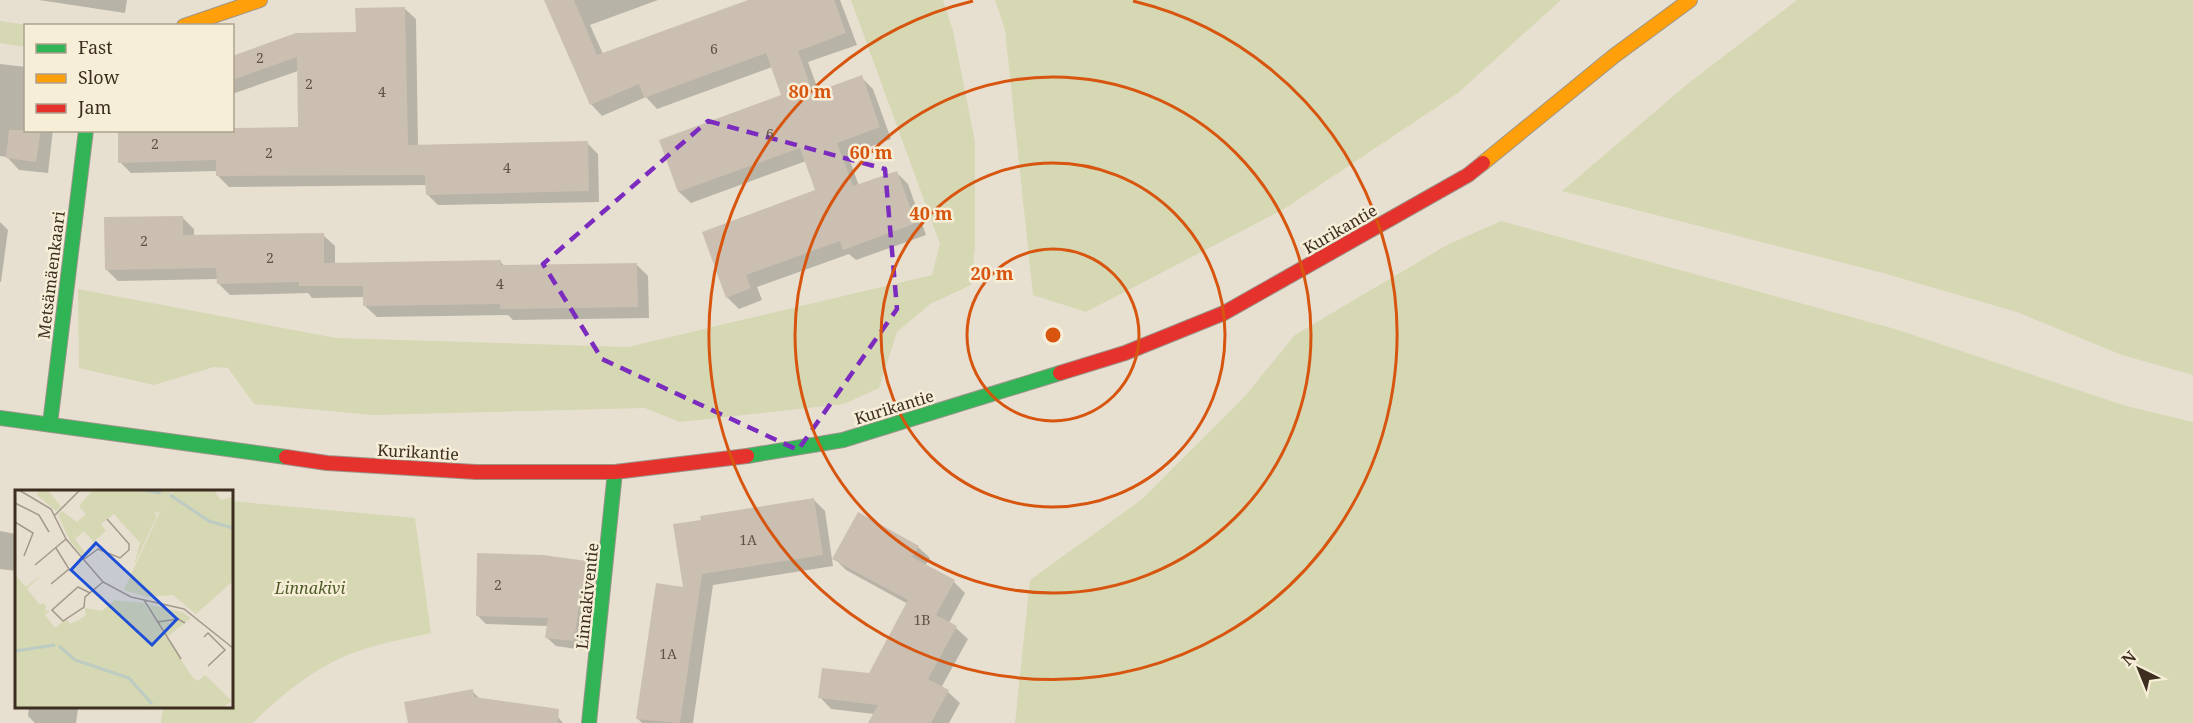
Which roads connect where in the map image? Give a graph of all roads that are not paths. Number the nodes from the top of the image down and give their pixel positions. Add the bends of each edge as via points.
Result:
1 (260, 0) edge
2 (1690, 0) edge
3 (190, 24) edge
4 (86, 132) edge
5 (0, 418) edge
6 (50, 424) junction
7 (615, 472) junction
8 (588, 723) edge

1 - 3 main road
2 - 7 main road, Kurikantie via 1614,56 1468,175 1224,313 1125,353 843,440
4 - 6 main road, Metsämäenkaari
5 - 6 main road, Kurikantie
6 - 7 main road, Kurikantie via 327,463 476,472
7 - 8 main road, Linnakiventie

